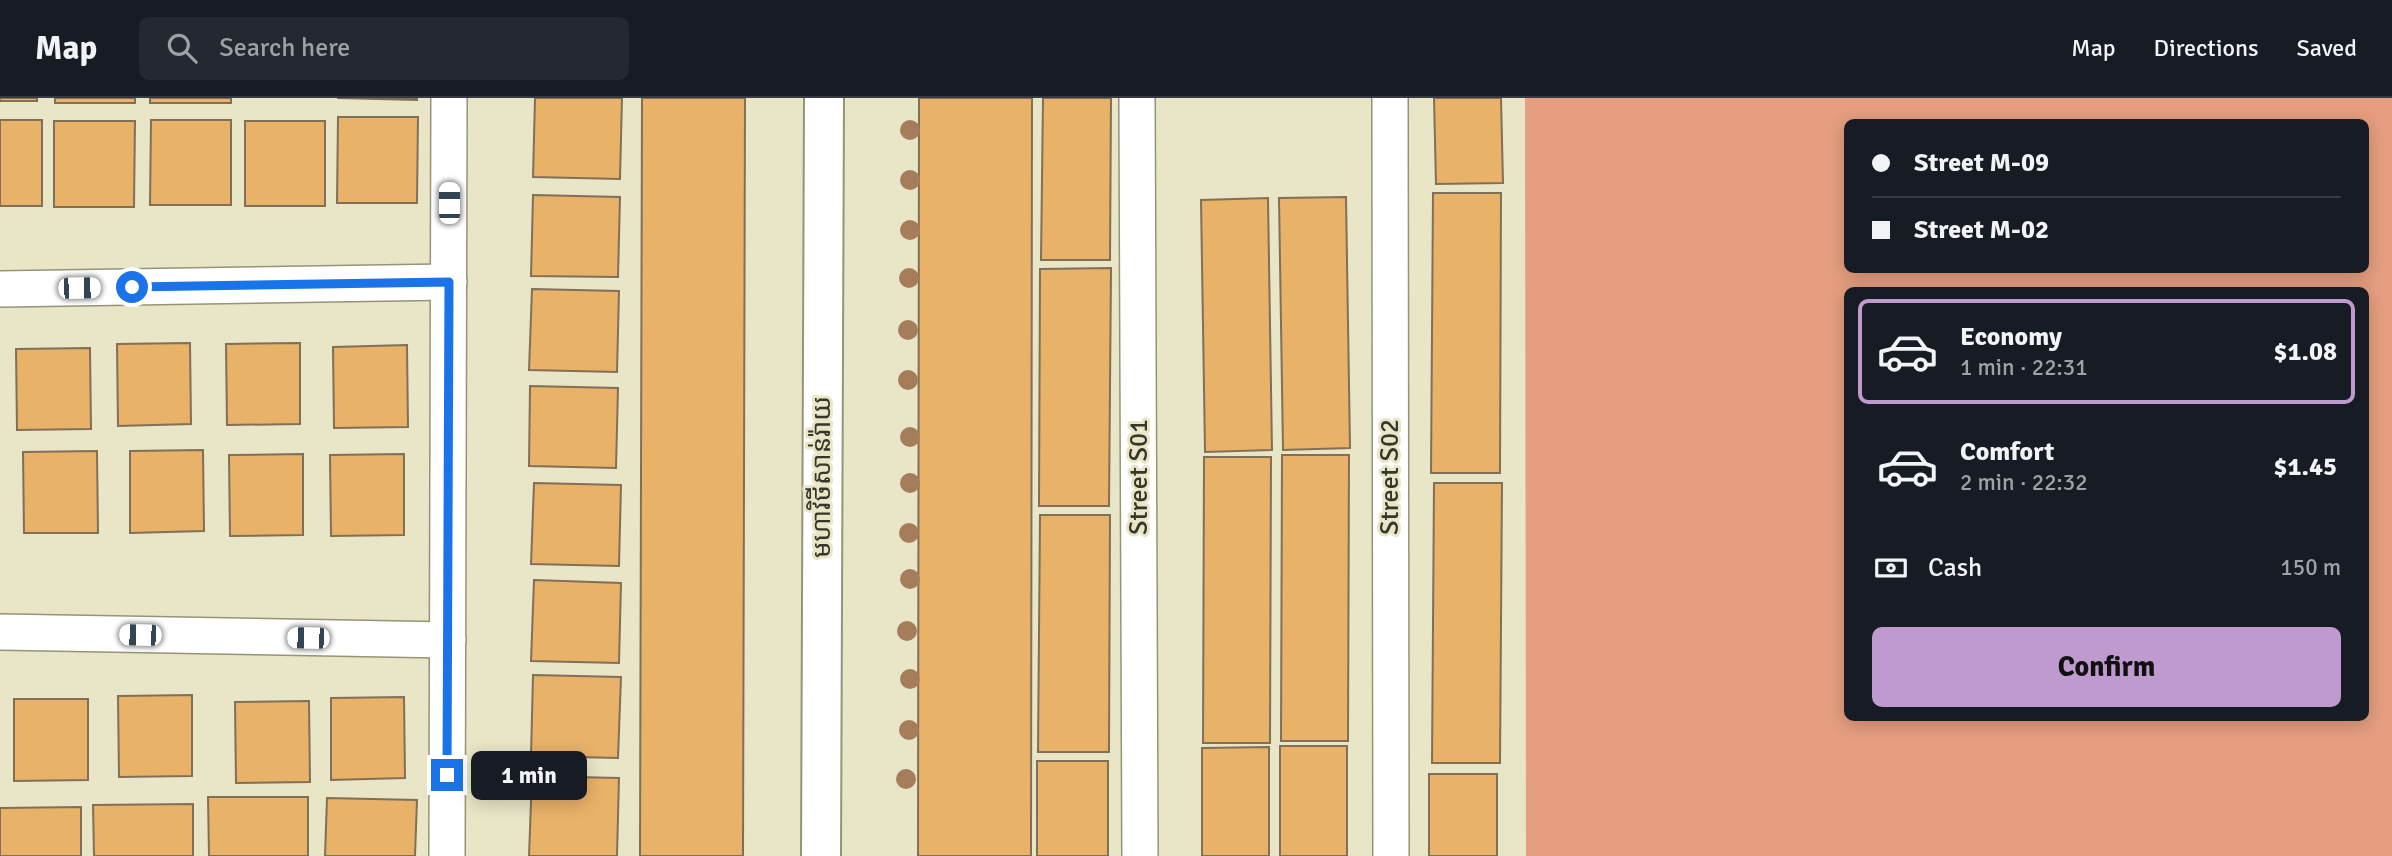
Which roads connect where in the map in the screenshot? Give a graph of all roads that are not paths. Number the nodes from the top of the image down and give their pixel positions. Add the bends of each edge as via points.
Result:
1 (449, 98) edge
2 (824, 98) edge
3 (1137, 98) edge
4 (1390, 98) edge
5 (449, 282) junction
6 (0, 289) edge
7 (0, 632) edge
8 (448, 640) junction
9 (447, 856) edge
10 (821, 856) edge
11 (1140, 856) edge
12 (1391, 856) edge

1 - 5 street
2 - 10 street, មហាវិថីសាន់រ៉ាយ
3 - 11 street, Street S01
4 - 12 street, Street S02
5 - 6 street
5 - 8 street
7 - 8 street
8 - 9 street

